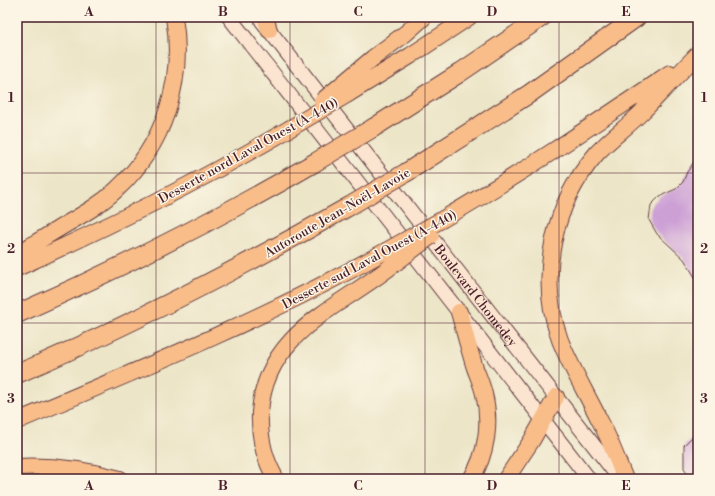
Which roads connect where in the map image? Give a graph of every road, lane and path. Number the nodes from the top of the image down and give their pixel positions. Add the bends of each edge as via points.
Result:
1 (174, 17) edge
2 (229, 17) edge
3 (259, 17) edge
4 (424, 17) edge
5 (470, 17) edge
6 (542, 17) edge
7 (637, 17) edge
8 (267, 24) edge
9 (698, 54) edge
10 (344, 90) junction
11 (17, 254) edge
12 (389, 258) junction
13 (123, 265) junction
14 (17, 268) edge
15 (17, 302) edge
16 (459, 312) junction
17 (17, 314) edge
18 (17, 374) edge
19 (556, 397) junction
20 (543, 420) junction
21 (17, 421) edge
22 (17, 467) edge
23 (120, 479) edge
24 (276, 479) edge
25 (471, 479) edge
26 (506, 479) edge
27 (589, 479) edge
28 (620, 479) edge
29 (625, 479) edge

1 - 11 main road via 178,56 173,93 165,120 149,151 126,181 104,200
2 - 16 street, Boulevard Chomedey
3 - 8 street, Boulevard Chomedey
4 - 10 main road via 373,58
5 - 10 main road, Desserte nord Laval Ouest (A-440) via 410,56
6 - 13 highway, bridge via 374,128 231,210
7 - 18 highway, Autoroute Jean-Noël-Lavoie, bridge via 529,94 348,207 189,294
8 - 19 street, Boulevard Chomedey
9 - 12 main road, bridge
9 - 29 main road via 640,114 605,145 584,170 564,206 551,252 550,295 557,330 572,369 601,421
10 - 14 main road, Desserte nord Laval Ouest (A-440), bridge via 289,129 219,168 131,214
12 - 21 main road, Desserte sud Laval Ouest (A-440) via 319,287 230,331
12 - 24 main road via 311,321 289,343 276,362 264,390 260,416 263,446
13 - 15 highway
13 - 17 highway
16 - 20 street, Boulevard Chomedey
16 - 25 main road via 484,395 488,425 484,446
19 - 20 main road
19 - 28 street, Boulevard Chomedey
20 - 26 main road
20 - 27 street, Boulevard Chomedey
22 - 23 main road via 66,468

